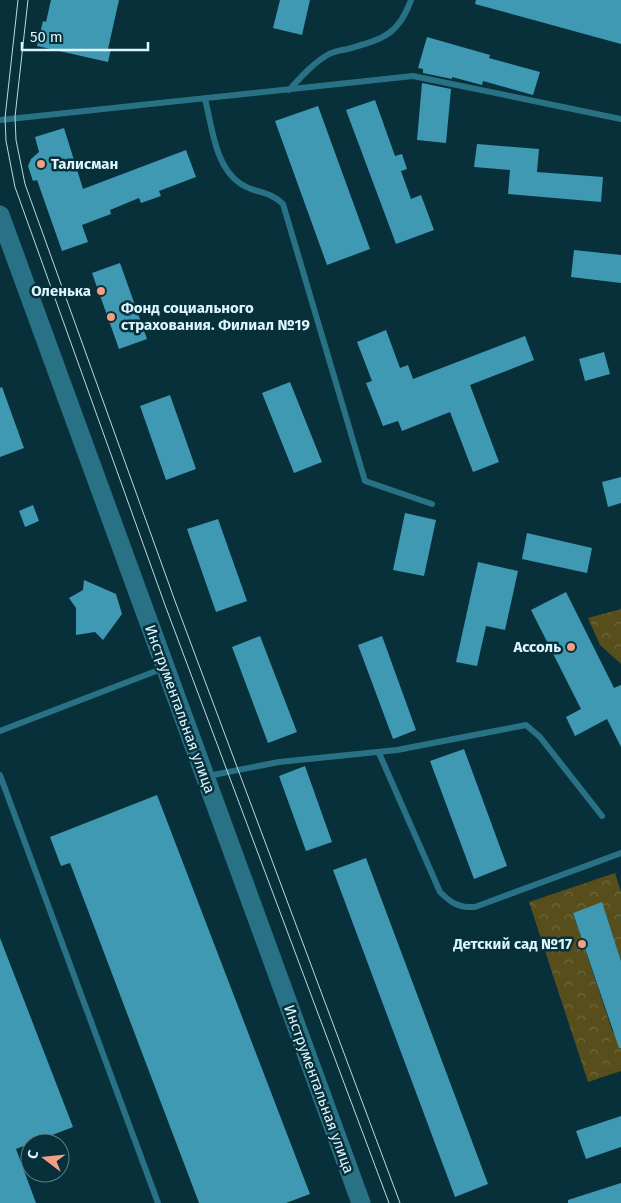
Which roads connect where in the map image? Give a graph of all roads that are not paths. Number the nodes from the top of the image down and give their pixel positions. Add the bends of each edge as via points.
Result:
1 (411, 0) edge
2 (289, 90) junction
3 (205, 99) junction
4 (0, 120) edge
5 (621, 120) edge
6 (0, 214) edge
7 (432, 504) dead end
8 (165, 667) junction
9 (0, 732) edge
10 (379, 753) junction
11 (0, 775) edge
12 (205, 777) junction
13 (602, 816) dead end
14 (621, 853) edge
15 (158, 1203) edge
16 (361, 1203) edge

1 - 2 lane via 405,17 395,30 382,39 330,54 309,68
2 - 3 lane
2 - 5 lane via 414,76
3 - 4 lane
3 - 7 lane via 223,165 241,184 274,195 283,204 365,481
6 - 8 street, Инструментальная улица
8 - 9 lane
8 - 12 street, Инструментальная улица
10 - 12 lane via 279,762
10 - 13 lane via 526,725 540,737
10 - 14 lane via 440,892 463,908 475,907
11 - 15 lane
12 - 16 street, Инструментальная улица

